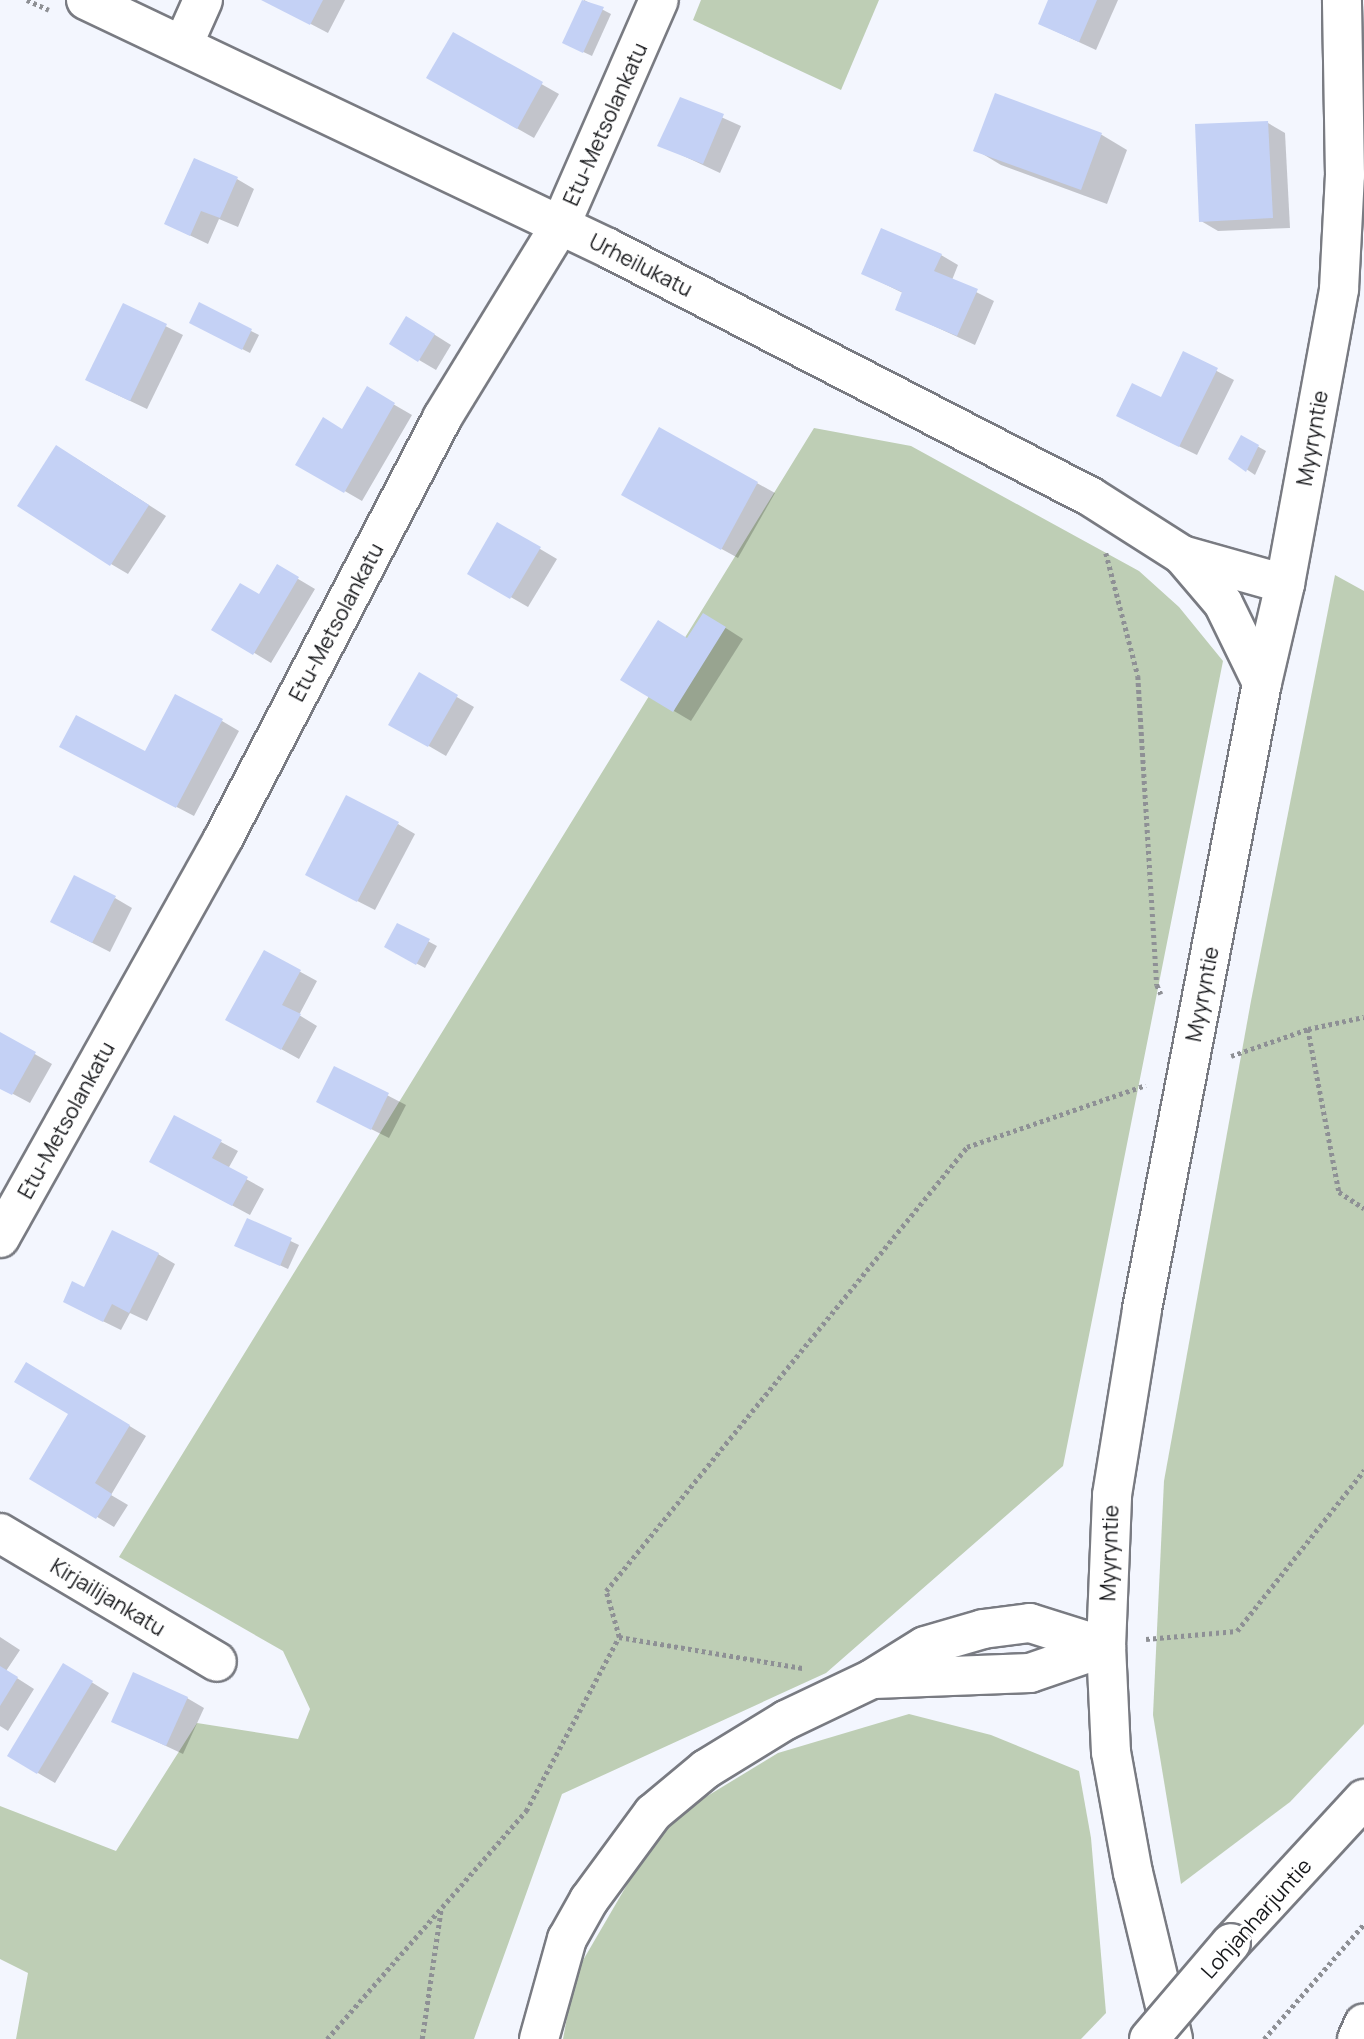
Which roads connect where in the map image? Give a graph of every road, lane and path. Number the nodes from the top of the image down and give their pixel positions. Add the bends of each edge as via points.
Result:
1 (86, 0) edge
2 (203, 0) edge
3 (659, 0) edge
4 (1342, 0) edge
5 (183, 45) junction
6 (561, 224) junction
7 (1104, 545) dead end
8 (1182, 555) junction
9 (1285, 584) junction
10 (1262, 684) junction
11 (1199, 1010) junction
12 (1364, 1017) edge
13 (1308, 1029) junction
14 (1232, 1043) dead end
15 (1229, 1056) junction
16 (1226, 1070) dead end
17 (1187, 1071) junction
18 (1364, 1208) edge
19 (0, 1238) edge
20 (1364, 1470) edge
21 (0, 1533) edge
22 (1143, 1626) dead end
23 (618, 1637) junction
24 (1105, 1647) junction
25 (217, 1662) dead end
26 (805, 1668) dead end
27 (1364, 1799) edge
28 (441, 1909) junction
29 (1364, 1924) edge
30 (1364, 2023) edge
31 (327, 2039) edge
32 (422, 2039) edge
33 (539, 2039) edge
34 (1149, 2039) edge
35 (1173, 2039) edge
36 (1264, 2039) edge
37 (1357, 2039) edge

1 - 5 main road, Urheilukatu
2 - 5 main road
3 - 6 main road, Etu-Metsolankatu
4 - 9 main road, Myyryntie via 1345,175 1339,289
5 - 6 main road, Urheilukatu
6 - 8 main road, Urheilukatu via 1091,497
6 - 19 main road, Etu-Metsolankatu via 442,418 223,838
7 - 11 path via 1138,676 1157,985 1165,1001
8 - 9 main road, Urheilukatu
8 - 10 main road, Urheilukatu via 1223,603
9 - 10 main road, Myyryntie
10 - 11 main road, Myyryntie
11 - 17 main road, Myyryntie
12 - 13 path
13 - 15 path
13 - 18 path via 1339,1192
14 - 15 path
15 - 16 path
15 - 17 path
17 - 23 path via 967,1147 606,1591
17 - 24 main road, Myyryntie via 1112,1495
20 - 22 path via 1237,1630 1142,1640
21 - 25 main road, Kirjailijankatu
23 - 26 path
23 - 28 path via 526,1811
24 - 33 main road via 1030,1674 872,1679 775,1727 706,1769 653,1813 622,1851 567,1939
24 - 35 main road, Myyryntie via 1111,1752 1133,1873
27 - 34 main road, Lohjanharjuntie, bridge
28 - 31 path
28 - 32 path
29 - 36 path
30 - 37 main road

